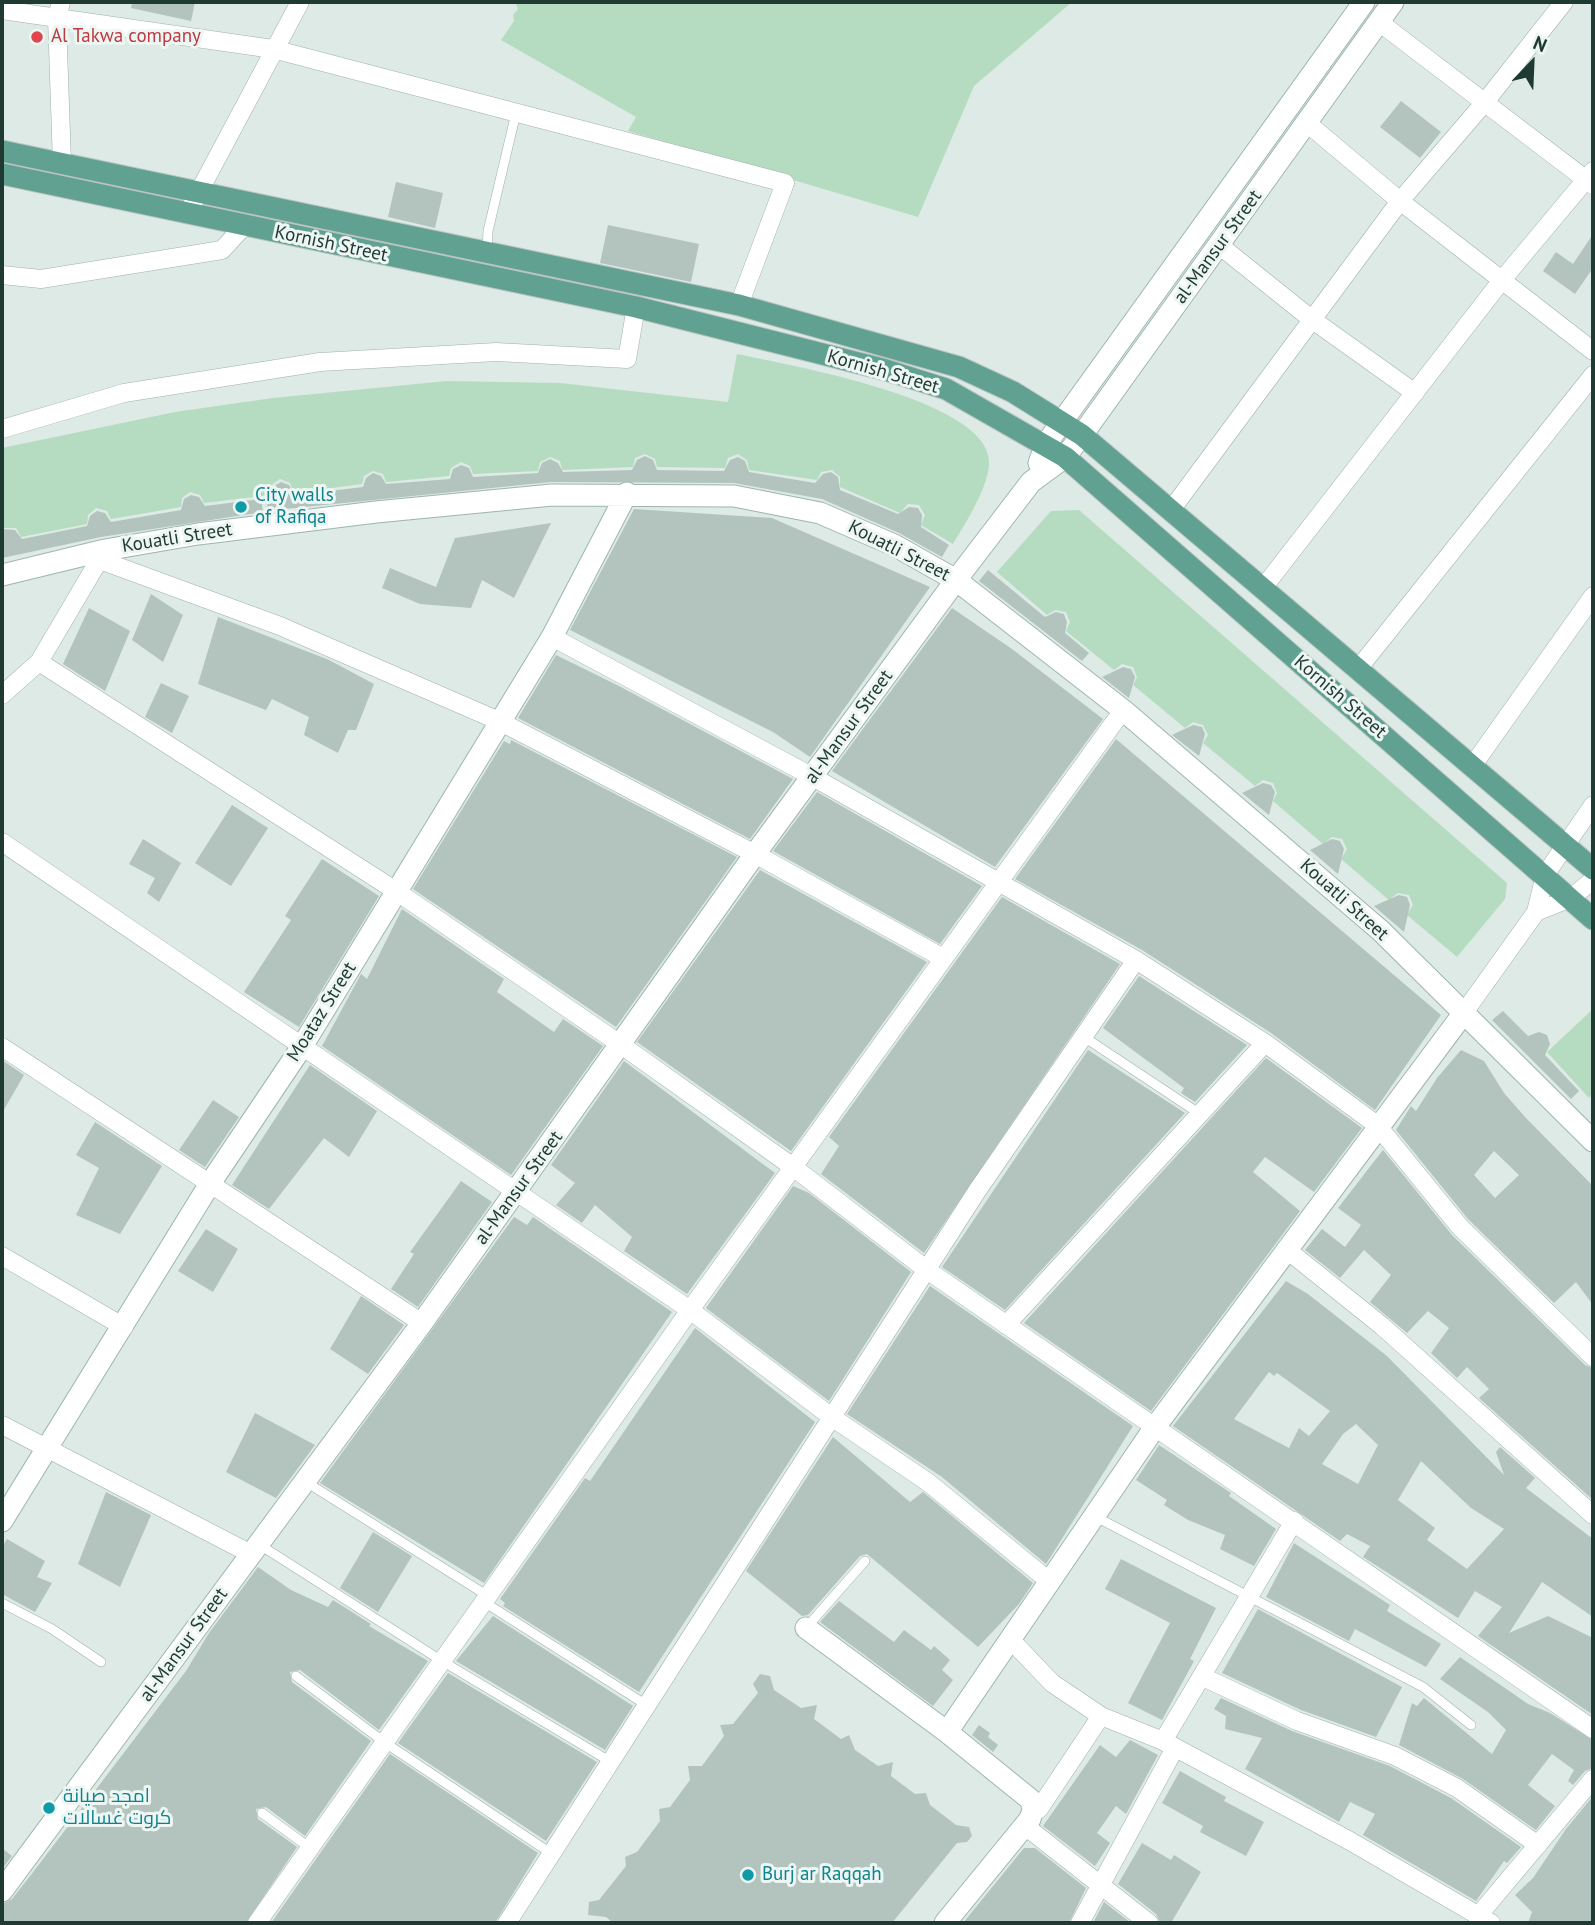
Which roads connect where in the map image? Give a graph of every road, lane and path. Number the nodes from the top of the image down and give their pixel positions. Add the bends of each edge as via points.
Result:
1 (300, 2) edge
2 (1364, 2) edge
3 (1393, 2) edge
4 (1564, 2) edge
5 (2, 10) edge
6 (59, 10) edge
7 (1379, 22) junction
8 (272, 49) junction
9 (1485, 102) junction
10 (516, 113) junction
11 (1307, 122) junction
12 (2, 151) edge
13 (62, 164) junction
14 (2, 174) edge
15 (1591, 179) edge
16 (1400, 201) junction
17 (193, 203) junction
18 (244, 226) junction
19 (1219, 245) junction
20 (487, 253) junction
21 (2, 275) edge
22 (1502, 281) junction
23 (739, 305) junction
24 (636, 307) junction
25 (1310, 318) junction
26 (1593, 351) edge
27 (1593, 374) edge
28 (1415, 393) junction
29 (1063, 422) junction
30 (2, 429) edge
31 (1082, 435) junction
32 (1046, 444) junction
33 (1065, 457) junction
34 (1031, 482) junction
35 (627, 493) junction
36 (1171, 510) junction
37 (103, 555) junction
38 (2, 575) edge
39 (956, 580) junction
40 (1263, 588) junction
41 (1593, 596) edge
42 (552, 637) junction
43 (39, 662) junction
44 (1358, 669) junction
45 (2, 695) edge
46 (1122, 710) junction
47 (499, 721) junction
48 (1473, 765) junction
49 (813, 777) junction
50 (1593, 805) edge
51 (2, 842) edge
52 (1565, 843) junction
53 (755, 854) junction
54 (1593, 869) edge
55 (1545, 875) junction
56 (1593, 880) edge
57 (998, 882) junction
58 (396, 891) junction
59 (1571, 898) junction
60 (1536, 912) junction
61 (1593, 919) edge
62 (943, 958) junction
63 (1136, 960) junction
64 (1462, 1014) junction
65 (1084, 1037) junction
66 (1265, 1043) junction
67 (620, 1044) junction
68 (2, 1047) edge
69 (301, 1048) junction
70 (1200, 1114) junction
71 (1377, 1125) junction
72 (1593, 1141) edge
73 (793, 1167) junction
74 (211, 1182) junction
75 (515, 1193) junction
76 (1286, 1249) junction
77 (2, 1256) edge
78 (927, 1270) junction
79 (690, 1310) junction
80 (422, 1323) junction
81 (1006, 1325) junction
82 (124, 1327) junction
83 (1593, 1357) edge
84 (833, 1418) junction
85 (2, 1425) edge
86 (1155, 1427) junction
87 (45, 1449) junction
88 (305, 1481) junction
89 (1593, 1515) edge
90 (1094, 1516) junction
91 (2, 1521) edge
92 (1294, 1521) junction
93 (255, 1549) junction
94 (865, 1562) dead end
95 (1049, 1581) junction
96 (1249, 1594) junction
97 (486, 1599) junction
98 (2, 1603) edge
99 (806, 1628) joint
100 (1010, 1639) junction
101 (442, 1661) junction
102 (101, 1662) dead end
103 (296, 1676) dead end
104 (1203, 1678) junction
105 (648, 1706) junction
106 (1101, 1716) junction
107 (1471, 1725) dead end
108 (1593, 1729) edge
109 (947, 1732) junction
110 (384, 1742) junction
111 (1169, 1744) junction
112 (611, 1763) junction
113 (1593, 1779) edge
114 (262, 1813) dead end
115 (1029, 1818) junction
116 (1538, 1844) junction
117 (310, 1848) junction
118 (552, 1854) junction
119 (1101, 1885) junction
120 (2, 1891) edge
121 (1485, 1920) edge
122 (257, 1923) edge
123 (507, 1923) edge
124 (945, 1923) edge
125 (1080, 1923) edge
126 (1149, 1923) edge

1 - 8 street
2 - 29 street, al-Mansur Street
3 - 7 street, al-Mansur Street
4 - 9 street
5 - 6 street
6 - 8 street
6 - 13 street
7 - 9 street
7 - 11 street, al-Mansur Street
8 - 10 street
8 - 17 street
9 - 15 street
9 - 16 street
10 - 20 lane
10 - 23 street via 785,183
11 - 16 street
11 - 19 street, al-Mansur Street
12 - 13 main road, Kornish Street
13 - 17 main road, Kornish Street
14 - 17 main road, Kornish Street
15 - 22 street
16 - 22 street
16 - 25 street
17 - 18 main road, Kornish Street
17 - 20 main road, Kornish Street
18 - 21 street via 222,250 41,279
18 - 24 main road, Kornish Street
19 - 25 street
19 - 31 street, al-Mansur Street
20 - 23 main road, Kornish Street
22 - 26 street
22 - 28 street
23 - 29 main road, Kornish Street via 959,367
24 - 30 street via 627,359 496,352 320,362 124,393
24 - 32 main road, Kornish Street via 886,370 946,390
25 - 28 street
25 - 36 street
27 - 44 street
28 - 40 street
29 - 31 main road, Kornish Street
29 - 32 street, al-Mansur Street
31 - 33 street, al-Mansur Street
31 - 36 main road, Kornish Street
32 - 33 main road, Kornish Street
32 - 34 street, al-Mansur Street
33 - 34 street, al-Mansur Street
33 - 55 main road, Kornish Street
34 - 39 street, al-Mansur Street
35 - 37 street, Kouatli Street via 552,495 273,524
35 - 39 street, Kouatli Street via 734,496 820,513 894,545
35 - 42 street, Moataz Street
36 - 40 main road, Kornish Street
37 - 38 street, Kouatli Street
37 - 43 street
37 - 47 street
39 - 46 street, Kouatli Street
39 - 49 street, al-Mansur Street
40 - 44 main road, Kornish Street
41 - 48 street
42 - 47 street, Moataz Street
42 - 49 street
43 - 45 street
43 - 58 street
44 - 48 main road, Kornish Street
46 - 57 street
46 - 64 street, Kouatli Street via 1381,931
47 - 53 street
47 - 58 street, Moataz Street
48 - 52 main road, Kornish Street
49 - 53 street, al-Mansur Street
49 - 57 street
50 - 52 street
51 - 69 street
52 - 54 main road, Kornish Street
52 - 55 street
53 - 62 street
53 - 67 street, al-Mansur Street
55 - 59 main road, Kornish Street
55 - 60 street
56 - 59 street
57 - 62 street
57 - 63 street
58 - 67 street
58 - 69 street, Moataz Street
59 - 60 street
59 - 61 main road, Kornish Street
60 - 64 street
62 - 73 street
63 - 65 street
63 - 66 street
64 - 71 street
64 - 72 street, Kouatli Street
65 - 70 lane
65 - 78 street
66 - 70 street
66 - 71 street
67 - 73 street
67 - 75 street, al-Mansur Street
68 - 74 street
69 - 74 street, Moataz Street
69 - 75 street
70 - 81 street
71 - 76 street
71 - 83 street via 1460,1227
73 - 78 street
73 - 79 street
74 - 80 street
74 - 82 street, Moataz Street
75 - 79 street
75 - 80 street, al-Mansur Street
76 - 86 street
76 - 89 street via 1382,1325
77 - 82 street
78 - 81 street
78 - 84 street
79 - 84 street
79 - 97 street
80 - 88 street, al-Mansur Street
81 - 86 street
82 - 87 street, Moataz Street
84 - 95 street via 929,1483
84 - 105 street
85 - 87 street
86 - 90 street
86 - 92 street
87 - 91 street, Moataz Street
87 - 93 street
88 - 93 street, al-Mansur Street
88 - 97 lane
90 - 95 street
90 - 96 lane
92 - 96 street
92 - 108 street
93 - 101 lane
93 - 120 street, al-Mansur Street
94 - 99 lane
95 - 100 street
96 - 104 street
96 - 107 lane via 1423,1687
97 - 101 street
97 - 105 lane
98 - 102 lane
99 - 109 street
100 - 106 street via 1052,1683
100 - 109 street
101 - 110 street
101 - 112 lane
103 - 110 lane
104 - 111 street
104 - 116 street via 1297,1721 1395,1756 1457,1788
105 - 112 street
106 - 111 street
106 - 115 street
109 - 115 street via 1023,1791 1031,1800
110 - 117 street
110 - 118 lane
111 - 119 street
111 - 121 street
112 - 118 street
113 - 116 street
114 - 117 lane
115 - 119 street
115 - 124 street
116 - 121 street
117 - 122 street
118 - 123 street
119 - 125 street
119 - 126 street

